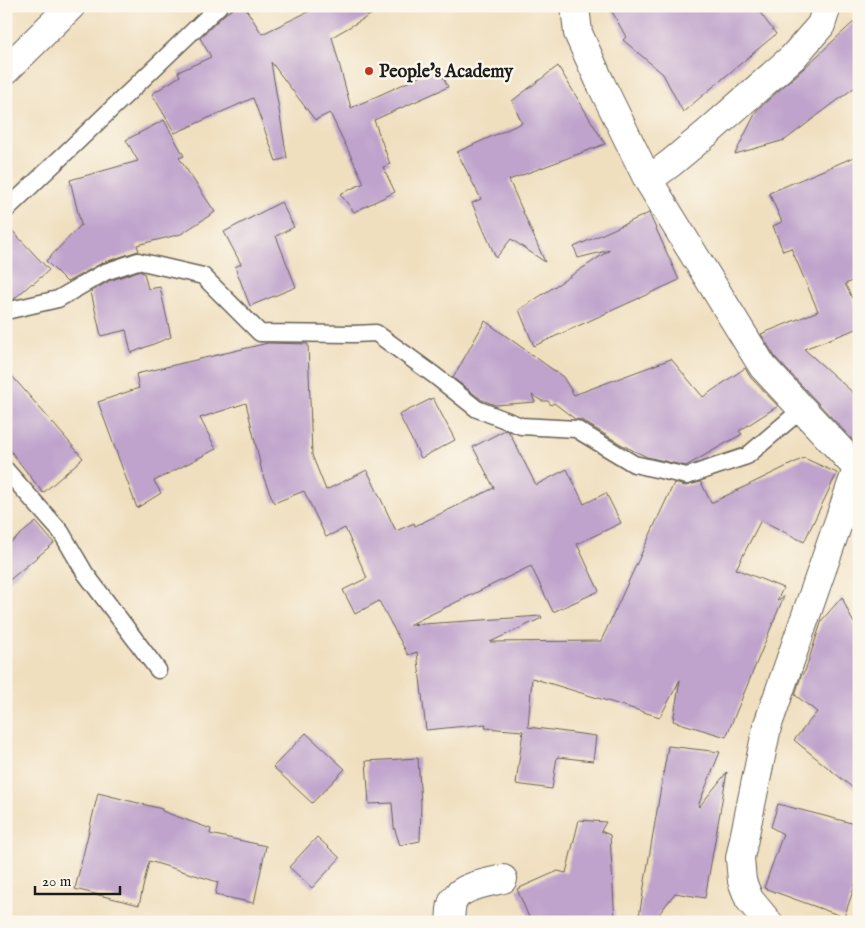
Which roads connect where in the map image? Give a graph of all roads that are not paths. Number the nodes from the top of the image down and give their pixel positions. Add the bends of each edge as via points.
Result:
1 (71, 6) edge
2 (219, 6) edge
3 (574, 6) edge
4 (827, 6) edge
5 (6, 70) edge
6 (648, 180) junction
7 (6, 210) edge
8 (6, 311) edge
9 (802, 410) junction
10 (6, 470) edge
11 (858, 470) edge
12 (158, 670) dead end
13 (503, 879) dead end
14 (450, 922) edge
15 (768, 922) edge

1 - 5 main road
2 - 7 lane
3 - 6 main road via 578,33
4 - 6 main road via 821,25 794,57
6 - 9 main road via 763,366
8 - 9 lane via 58,299 105,272 138,261 203,276 260,333 376,333 477,409 521,426 576,429 634,464 687,476 747,456
9 - 11 main road
10 - 12 lane via 61,532 86,573
11 - 15 main road via 767,727 740,858 742,881 749,899
13 - 14 main road via 474,886 461,893 452,904

